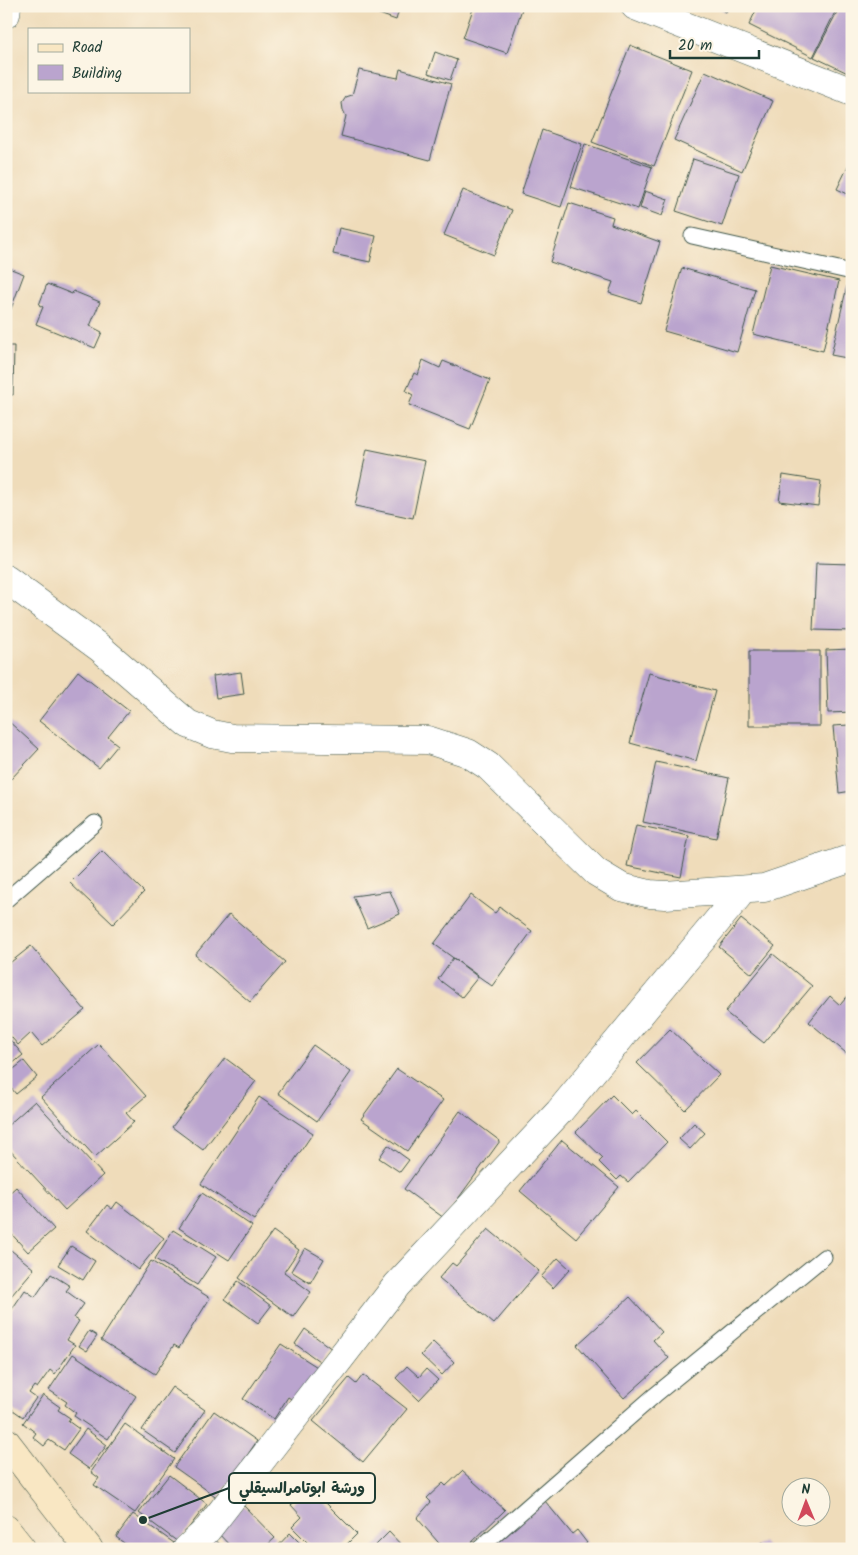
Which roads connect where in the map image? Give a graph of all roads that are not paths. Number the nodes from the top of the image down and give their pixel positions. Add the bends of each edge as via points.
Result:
1 (7, 6) edge
2 (635, 6) edge
3 (6, 14) edge
4 (852, 92) edge
5 (692, 236) dead end
6 (852, 272) edge
7 (6, 579) edge
8 (95, 823) dead end
9 (852, 858) edge
10 (743, 890) junction
11 (6, 900) edge
12 (824, 1257) dead end
13 (6, 1442) edge
14 (6, 1529) edge
15 (22, 1549) edge
16 (89, 1549) edge
17 (187, 1549) edge
18 (479, 1549) edge

1 - 3 street
2 - 4 street
5 - 6 lane
7 - 10 street via 100,648 188,724 200,730 232,738 410,738 446,744 488,766 596,872 621,887 650,894
8 - 11 lane
9 - 10 street via 764,888
10 - 17 street via 559,1112 397,1285 208,1529
12 - 18 lane via 655,1395
13 - 16 main road
14 - 15 main road

